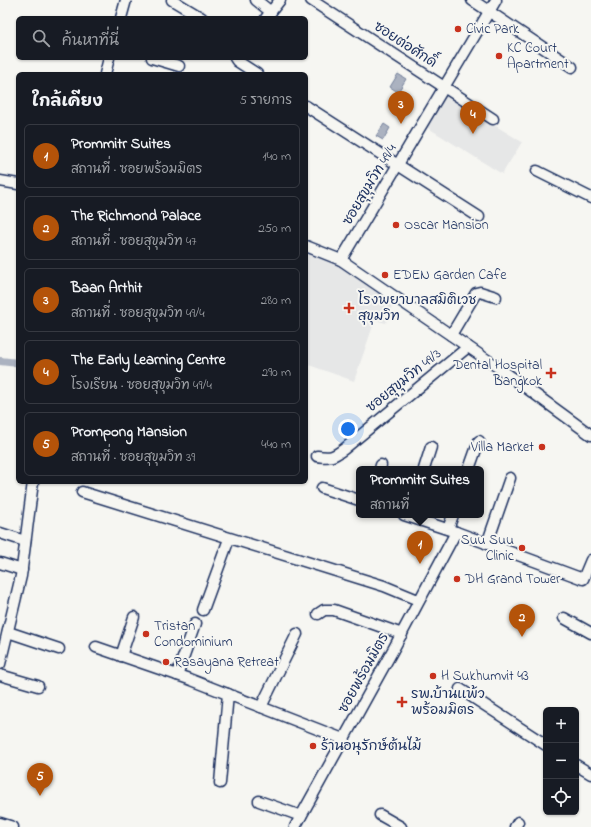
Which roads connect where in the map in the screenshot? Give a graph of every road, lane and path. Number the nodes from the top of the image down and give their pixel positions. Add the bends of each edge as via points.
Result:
1 (126, 0) edge
2 (172, 0) edge
3 (256, 0) edge
4 (280, 0) edge
5 (311, 0) edge
6 (472, 0) edge
7 (496, 0) edge
8 (489, 11) junction
9 (269, 15) edge
10 (122, 16) edge
11 (199, 16) edge
12 (108, 60) edge
13 (159, 60) edge
14 (236, 60) edge
15 (179, 66) dead end
16 (572, 67) dead end
17 (106, 72) edge
18 (254, 72) edge
19 (444, 88) junction
20 (308, 107) edge
21 (493, 119) dead end
22 (398, 165) junction
23 (537, 171) dead end
24 (0, 181) edge
25 (16, 184) edge
26 (591, 198) edge
27 (479, 217) dead end
28 (308, 247) edge
29 (341, 260) junction
30 (496, 297) dead end
31 (450, 335) junction
32 (468, 347) junction
33 (591, 435) edge
34 (479, 441) dead end
35 (431, 447) dead end
36 (317, 456) dead end
37 (425, 466) edge
38 (470, 466) edge
39 (510, 478) dead end
40 (33, 484) edge
41 (322, 488) dead end
42 (82, 492) dead end
43 (356, 499) edge
44 (416, 518) edge
45 (453, 518) edge
46 (452, 530) junction
47 (0, 533) edge
48 (229, 539) junction
49 (25, 541) junction
50 (487, 544) junction
51 (591, 560) edge
52 (0, 563) edge
53 (22, 570) junction
54 (418, 600) junction
55 (203, 610) dead end
56 (318, 614) dead end
57 (134, 617) dead end
58 (564, 618) dead end
59 (195, 624) dead end
60 (8, 632) junction
61 (297, 634) dead end
62 (402, 634) junction
63 (591, 634) edge
64 (96, 647) dead end
65 (60, 649) dead end
66 (121, 656) junction
67 (0, 664) edge
68 (0, 675) edge
69 (176, 675) junction
70 (38, 686) dead end
71 (460, 689) dead end
72 (228, 694) junction
73 (261, 707) junction
74 (343, 739) junction
75 (543, 743) edge
76 (579, 766) edge
77 (591, 774) edge
78 (220, 783) dead end
79 (259, 801) dead end
80 (380, 815) dead end
81 (301, 816) junction
82 (0, 823) edge
83 (13, 827) edge
84 (295, 827) edge
85 (401, 827) edge

1 - 10 street
2 - 11 street
3 - 9 street
4 - 9 street
5 - 19 street, ซอยต่อศักดิ์
6 - 8 street
7 - 8 street, ซอยสุขุมวิท 49/4
8 - 16 street
8 - 19 street, ซอยสุขุมวิท 49/4
12 - 17 street
13 - 15 street
14 - 18 street
19 - 21 street, ซอยต่อศักดิ์
19 - 22 street, ซอยสุขุมวิท 49/4
20 - 22 street
22 - 27 street
22 - 29 street, ซอยสุขุมวิท 49/4
23 - 26 street
24 - 25 street
28 - 29 street
29 - 31 street
30 - 31 street via 476,293
31 - 32 street
32 - 33 street
32 - 36 street, ซอยสุขุมวิท 49/3 via 333,457
34 - 38 street
35 - 37 street
39 - 50 street
40 - 49 street
41 - 43 street
42 - 48 street
44 - 46 street
45 - 46 street, ซอยพร้อมมิตร
46 - 50 street
46 - 54 street, ซอยพร้อมมิตร
47 - 49 street
48 - 54 street via 384,586
48 - 55 street
49 - 53 street
50 - 51 street via 583,579
52 - 53 street
53 - 60 street
54 - 62 street, ซอยพร้อมมิตร
56 - 62 street via 324,610 334,610
57 - 66 street
58 - 63 street
59 - 69 street
60 - 65 street
60 - 67 street
61 - 73 street
62 - 74 street, ซอยพร้อมมิตร
64 - 66 street
66 - 69 street
68 - 70 street
69 - 72 street
71 - 75 street
72 - 73 street
72 - 78 street
73 - 74 street
74 - 81 street, ซอยพร้อมมิตร
76 - 77 street
79 - 81 street
80 - 85 street
81 - 84 street, ซอยพร้อมมิตร
82 - 83 street

